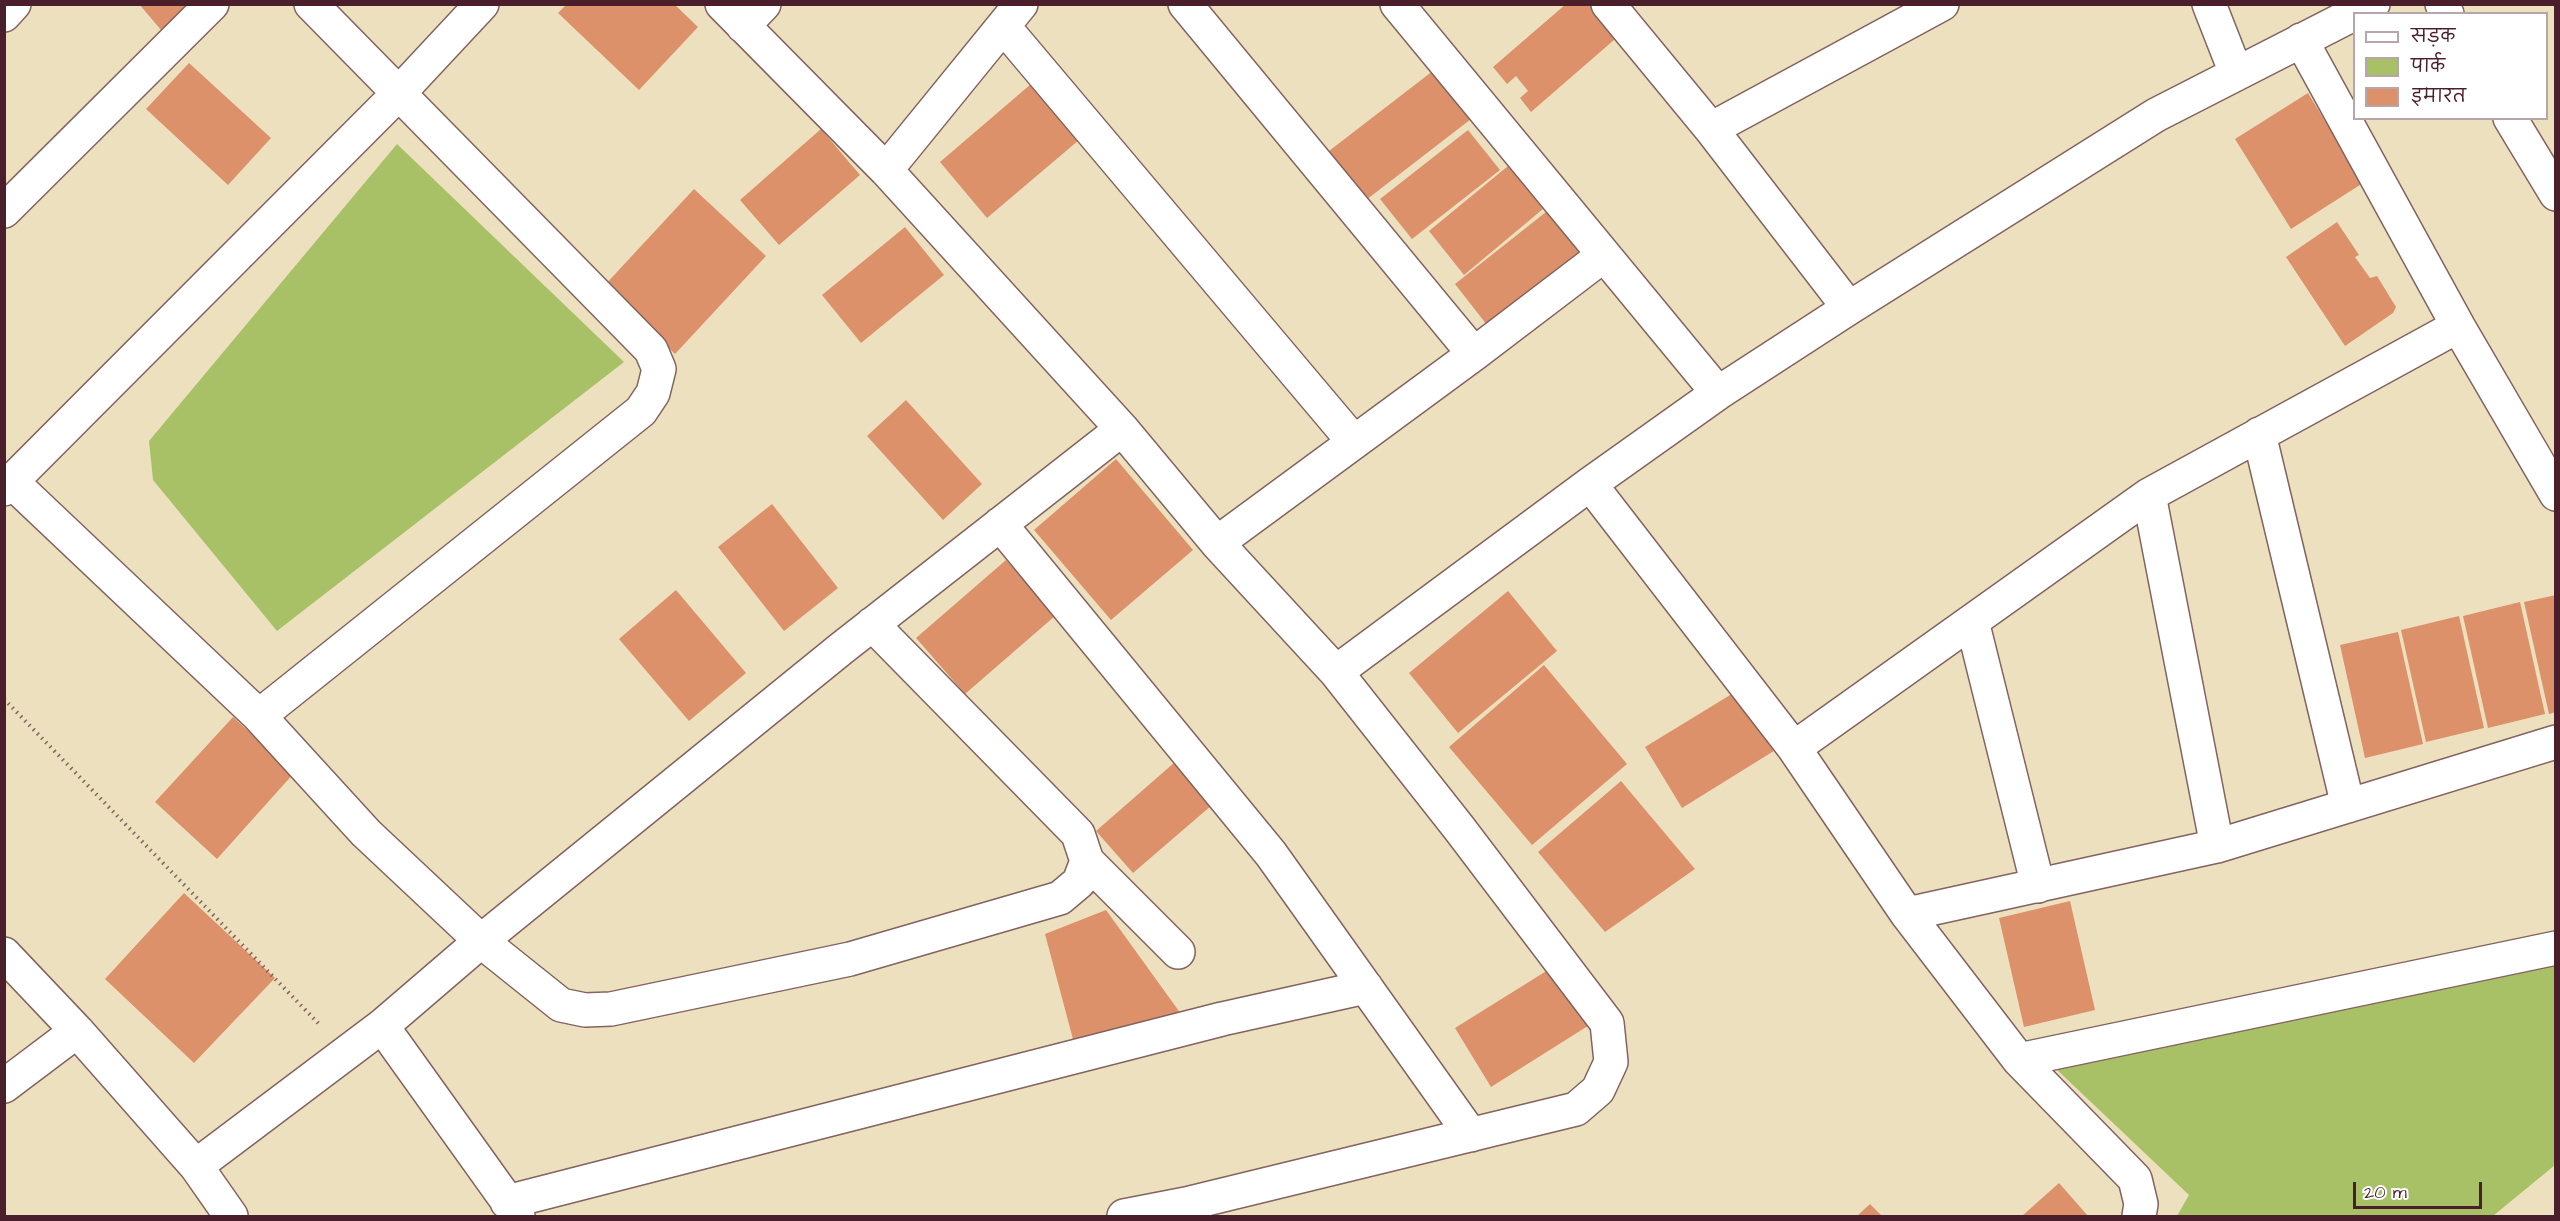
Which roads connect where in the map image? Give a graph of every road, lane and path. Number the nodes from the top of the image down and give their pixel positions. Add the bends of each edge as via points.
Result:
1 (14, 4) edge
2 (212, 4) edge
3 (310, 4) edge
4 (483, 4) edge
5 (1185, 4) edge
6 (1397, 4) edge
7 (1608, 4) edge
8 (1942, 4) edge
9 (2210, 4) edge
10 (2373, 4) edge
11 (743, 12) edge
12 (2357, 12) edge
13 (2353, 14) edge
14 (4, 15) edge
15 (1012, 15) edge
16 (2301, 40) junction
17 (2236, 73) junction
18 (398, 94) junction
19 (2511, 120) edge
20 (1711, 129) junction
21 (886, 170) junction
22 (2556, 194) edge
23 (4, 211) edge
24 (1604, 255) junction
25 (1849, 308) junction
26 (2458, 326) junction
27 (1474, 354) junction
28 (1718, 393) junction
29 (1122, 429) junction
30 (2259, 434) junction
31 (1354, 442) junction
32 (1590, 484) junction
33 (8, 485) edge
34 (2556, 494) edge
35 (2149, 495) junction
36 (1000, 524) junction
37 (1217, 543) junction
38 (1972, 621) junction
39 (872, 624) junction
40 (1336, 672) junction
41 (4, 699) edge
42 (259, 716) junction
43 (2556, 741) edge
44 (1794, 748) junction
45 (2348, 806) junction
46 (2217, 846) junction
47 (1087, 861) junction
48 (2038, 886) junction
49 (1906, 914) junction
50 (481, 941) junction
51 (2556, 948) edge
52 (1178, 952) dead end
53 (4, 954) edge
54 (1366, 987) junction
55 (382, 1026) junction
56 (77, 1031) junction
57 (347, 1053) junction
58 (2019, 1060) junction
59 (4, 1086) edge
60 (1471, 1135) junction
61 (196, 1166) junction
62 (513, 1209) edge
63 (231, 1216) edge
64 (1124, 1216) edge
65 (2139, 1216) edge

1 - 14 street
2 - 23 street
3 - 18 street
4 - 18 street
5 - 27 street
6 - 24 street
7 - 20 street
8 - 20 street
9 - 17 street
10 - 12 street
11 - 21 street
13 - 16 street
15 - 21 street
15 - 31 street
16 - 17 street
16 - 26 street
17 - 25 street via 2156,115
18 - 33 street
18 - 42 street via 651,350 659,369 653,393 641,411
19 - 22 street
20 - 25 street
21 - 29 street
24 - 27 street
24 - 28 street
25 - 28 street
26 - 30 street
26 - 34 street
27 - 31 street
28 - 32 street
29 - 36 street
29 - 37 street
30 - 35 street
30 - 45 street
31 - 37 street
32 - 40 street
32 - 44 street
33 - 42 street
35 - 38 street
35 - 46 street
36 - 39 street
36 - 54 street via 1271,854
37 - 40 street
38 - 44 street
38 - 48 street
39 - 47 street via 1078,834
39 - 50 street
40 - 60 street via 1606,1023 1611,1062 1598,1090 1576,1109
41 - 57 path
42 - 50 street via 366,833
43 - 45 street
44 - 49 street
45 - 46 street
46 - 48 street
47 - 50 street via 1078,882 1060,898 850,959 611,1009 585,1010 561,1005
47 - 52 street
48 - 49 street
49 - 58 street
50 - 55 street
51 - 58 street
53 - 56 street
54 - 60 street
54 - 62 street via 1222,1019
55 - 57 street
55 - 62 street
56 - 59 street
56 - 61 street
57 - 61 street
58 - 65 street via 2135,1179 2141,1204
60 - 64 street
61 - 63 street

